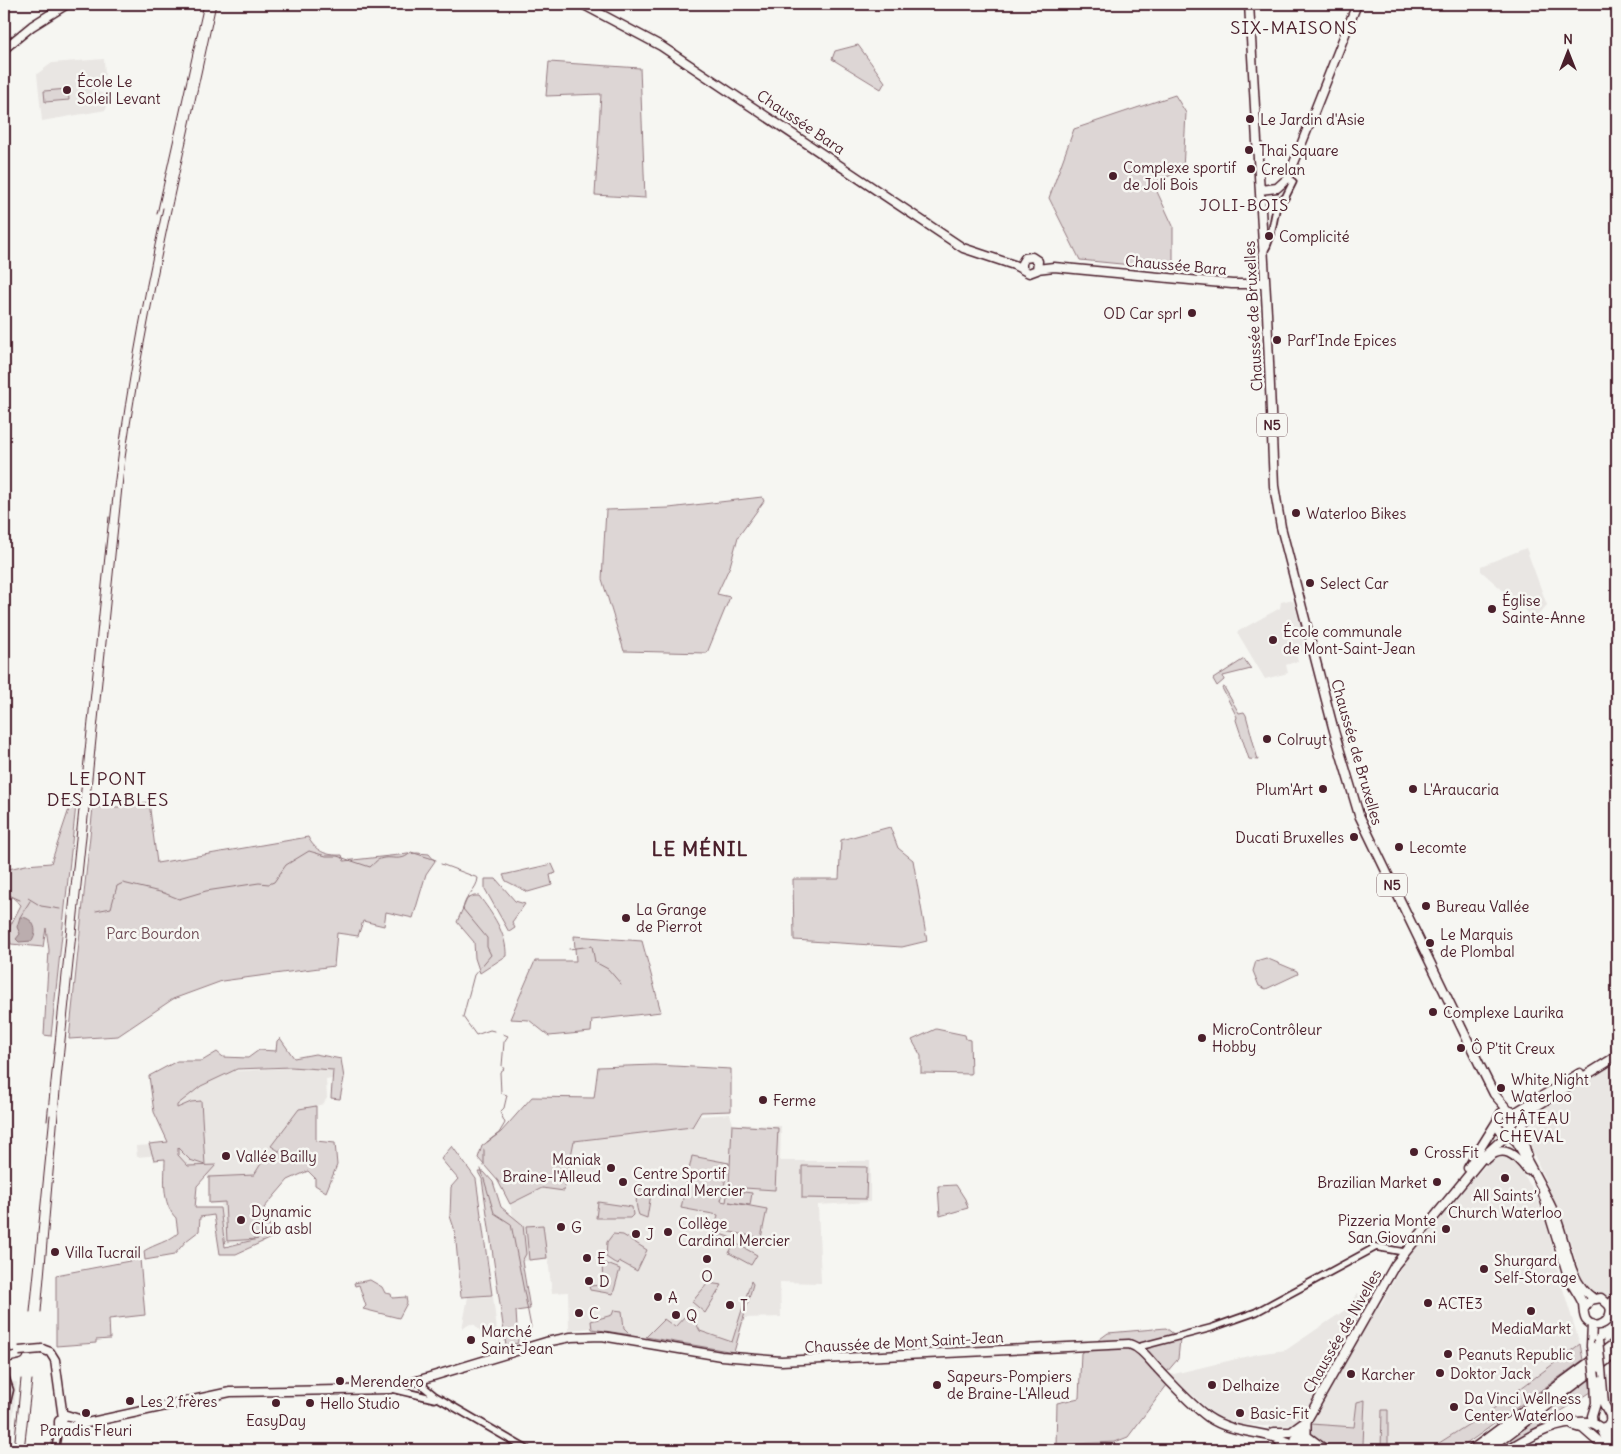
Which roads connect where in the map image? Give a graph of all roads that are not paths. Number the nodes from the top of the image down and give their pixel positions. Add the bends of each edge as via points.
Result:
1 (68, 4) edge
2 (582, 4) edge
3 (1249, 4) edge
4 (1357, 4) edge
5 (4, 49) edge
6 (1288, 178) junction
7 (1260, 190) junction
8 (1263, 253) junction
9 (1023, 260) junction
10 (1004, 262) junction
11 (1037, 265) junction
12 (1022, 269) junction
13 (1265, 281) junction
14 (1617, 1051) edge
15 (1617, 1056) edge
16 (1494, 1094) junction
17 (1512, 1111) junction
18 (1497, 1120) junction
19 (1521, 1126) junction
20 (1508, 1135) junction
21 (1530, 1166) junction
22 (1472, 1171) junction
23 (1539, 1186) junction
24 (1543, 1194) junction
25 (1404, 1252) junction
26 (1617, 1296) edge
27 (1593, 1298) junction
28 (1610, 1306) junction
29 (1584, 1309) junction
30 (1596, 1325) junction
31 (1617, 1342) edge
32 (1138, 1347) junction
33 (1617, 1352) edge
34 (5, 1355) edge
35 (4, 1373) edge
36 (1598, 1375) junction
37 (424, 1379) junction
38 (414, 1382) junction
39 (390, 1389) junction
40 (417, 1393) junction
41 (448, 1405) junction
42 (6, 1406) edge
43 (1607, 1411) junction
44 (1594, 1413) junction
45 (4, 1415) edge
46 (1611, 1420) junction
47 (63, 1421) junction
48 (1306, 1421) junction
49 (89, 1422) junction
50 (1568, 1423) junction
51 (1597, 1426) junction
52 (1282, 1433) junction
53 (1259, 1434) junction
54 (1273, 1436) junction
55 (1293, 1444) edge
56 (56, 1450) edge
57 (528, 1450) edge
58 (1283, 1450) edge
59 (1305, 1450) edge
60 (1320, 1450) edge
61 (1325, 1450) edge
62 (1472, 1450) edge
63 (1487, 1450) edge
64 (1508, 1450) edge
65 (1610, 1450) edge
66 (1617, 1450) edge

1 - 5 main road via 32,26
2 - 10 main road, Chaussée Bara via 676,56 921,218 946,238 980,255
3 - 7 main road, Chaussée de Bruxelles / N5
4 - 6 main road
6 - 7 main road via 1277,188
6 - 8 street via 1293,182 1285,198 1279,200 1272,219 1273,235
7 - 8 main road, Chaussée de Bruxelles / N5
8 - 13 main road, Chaussée de Bruxelles / N5
9 - 10 main road, Chaussée Bara
9 - 11 main road, Chaussée Bara via 1032,257
9 - 12 main road
10 - 12 main road, Chaussée Bara
11 - 12 main road via 1029,274
11 - 13 main road, Chaussée Bara via 1232,284
13 - 16 main road, Chaussée de Bruxelles / N5 via 1277,507 1351,792 1370,843
14 - 17 main road
15 - 19 main road, Chaussée de Nivelles via 1535,1107
16 - 17 main road, N5
16 - 18 main road, N5
17 - 18 main road
17 - 19 main road, N5
18 - 20 main road, N5 via 1500,1131
18 - 25 main road, Chaussée de Nivelles via 1473,1162 1406,1245
19 - 20 main road, Chaussée de Nivelles
19 - 21 main road, N5
20 - 21 main road, N5 via 1517,1142
20 - 22 main road, Chaussée de Nivelles via 1497,1142
21 - 23 main road, N5
22 - 23 main road via 1492,1154 1508,1151 1518,1157
22 - 25 main road, Chaussée de Nivelles
23 - 24 main road, N5
24 - 27 main road, N5 via 1554,1214 1575,1278 1585,1293
24 - 29 main road, N5 via 1570,1282
25 - 32 street, Chaussée de Mont Saint-Jean via 1378,1247 1247,1315
25 - 48 main road, Chaussée de Nivelles
26 - 28 highway
27 - 28 main road, N5 via 1605,1300
27 - 29 main road
28 - 30 main road via 1610,1318
29 - 30 main road, N5 via 1586,1319
30 - 36 main road, bridge
30 - 36 main road, bridge via 1591,1346
31 - 62 highway
32 - 37 main road, Chaussée de Mont Saint-Jean via 1119,1344 782,1361 721,1356 638,1341 587,1336 546,1342
32 - 53 main road via 1208,1417 1227,1427
33 - 63 highway
34 - 47 main road via 42,1351 47,1356 52,1364
35 - 42 street via 10,1390
36 - 43 main road
36 - 44 main road
37 - 38 main road, Chaussée de Mont Saint-Jean
37 - 41 street via 424,1387
38 - 39 main road, Chaussée de Mont Saint-Jean
38 - 40 street
39 - 40 street
39 - 49 main road, Chaussée de Mont Saint-Jean via 230,1392
40 - 41 street
41 - 57 street
42 - 45 street
43 - 44 main road
43 - 46 main road
44 - 51 main road
46 - 51 main road via 1607,1426
46 - 66 main road
47 - 49 main road
47 - 49 main road, Chaussée de Mont Saint-Jean
47 - 56 street
48 - 52 main road via 1295,1430
48 - 55 main road, Chaussée de Nivelles
48 - 61 highway via 1306,1436
50 - 51 highway
50 - 64 highway via 1537,1432
50 - 65 highway via 1583,1428
51 - 65 main road
52 - 53 main road
52 - 55 main road
53 - 54 main road
54 - 55 main road
54 - 58 main road
55 - 59 highway
55 - 60 highway

